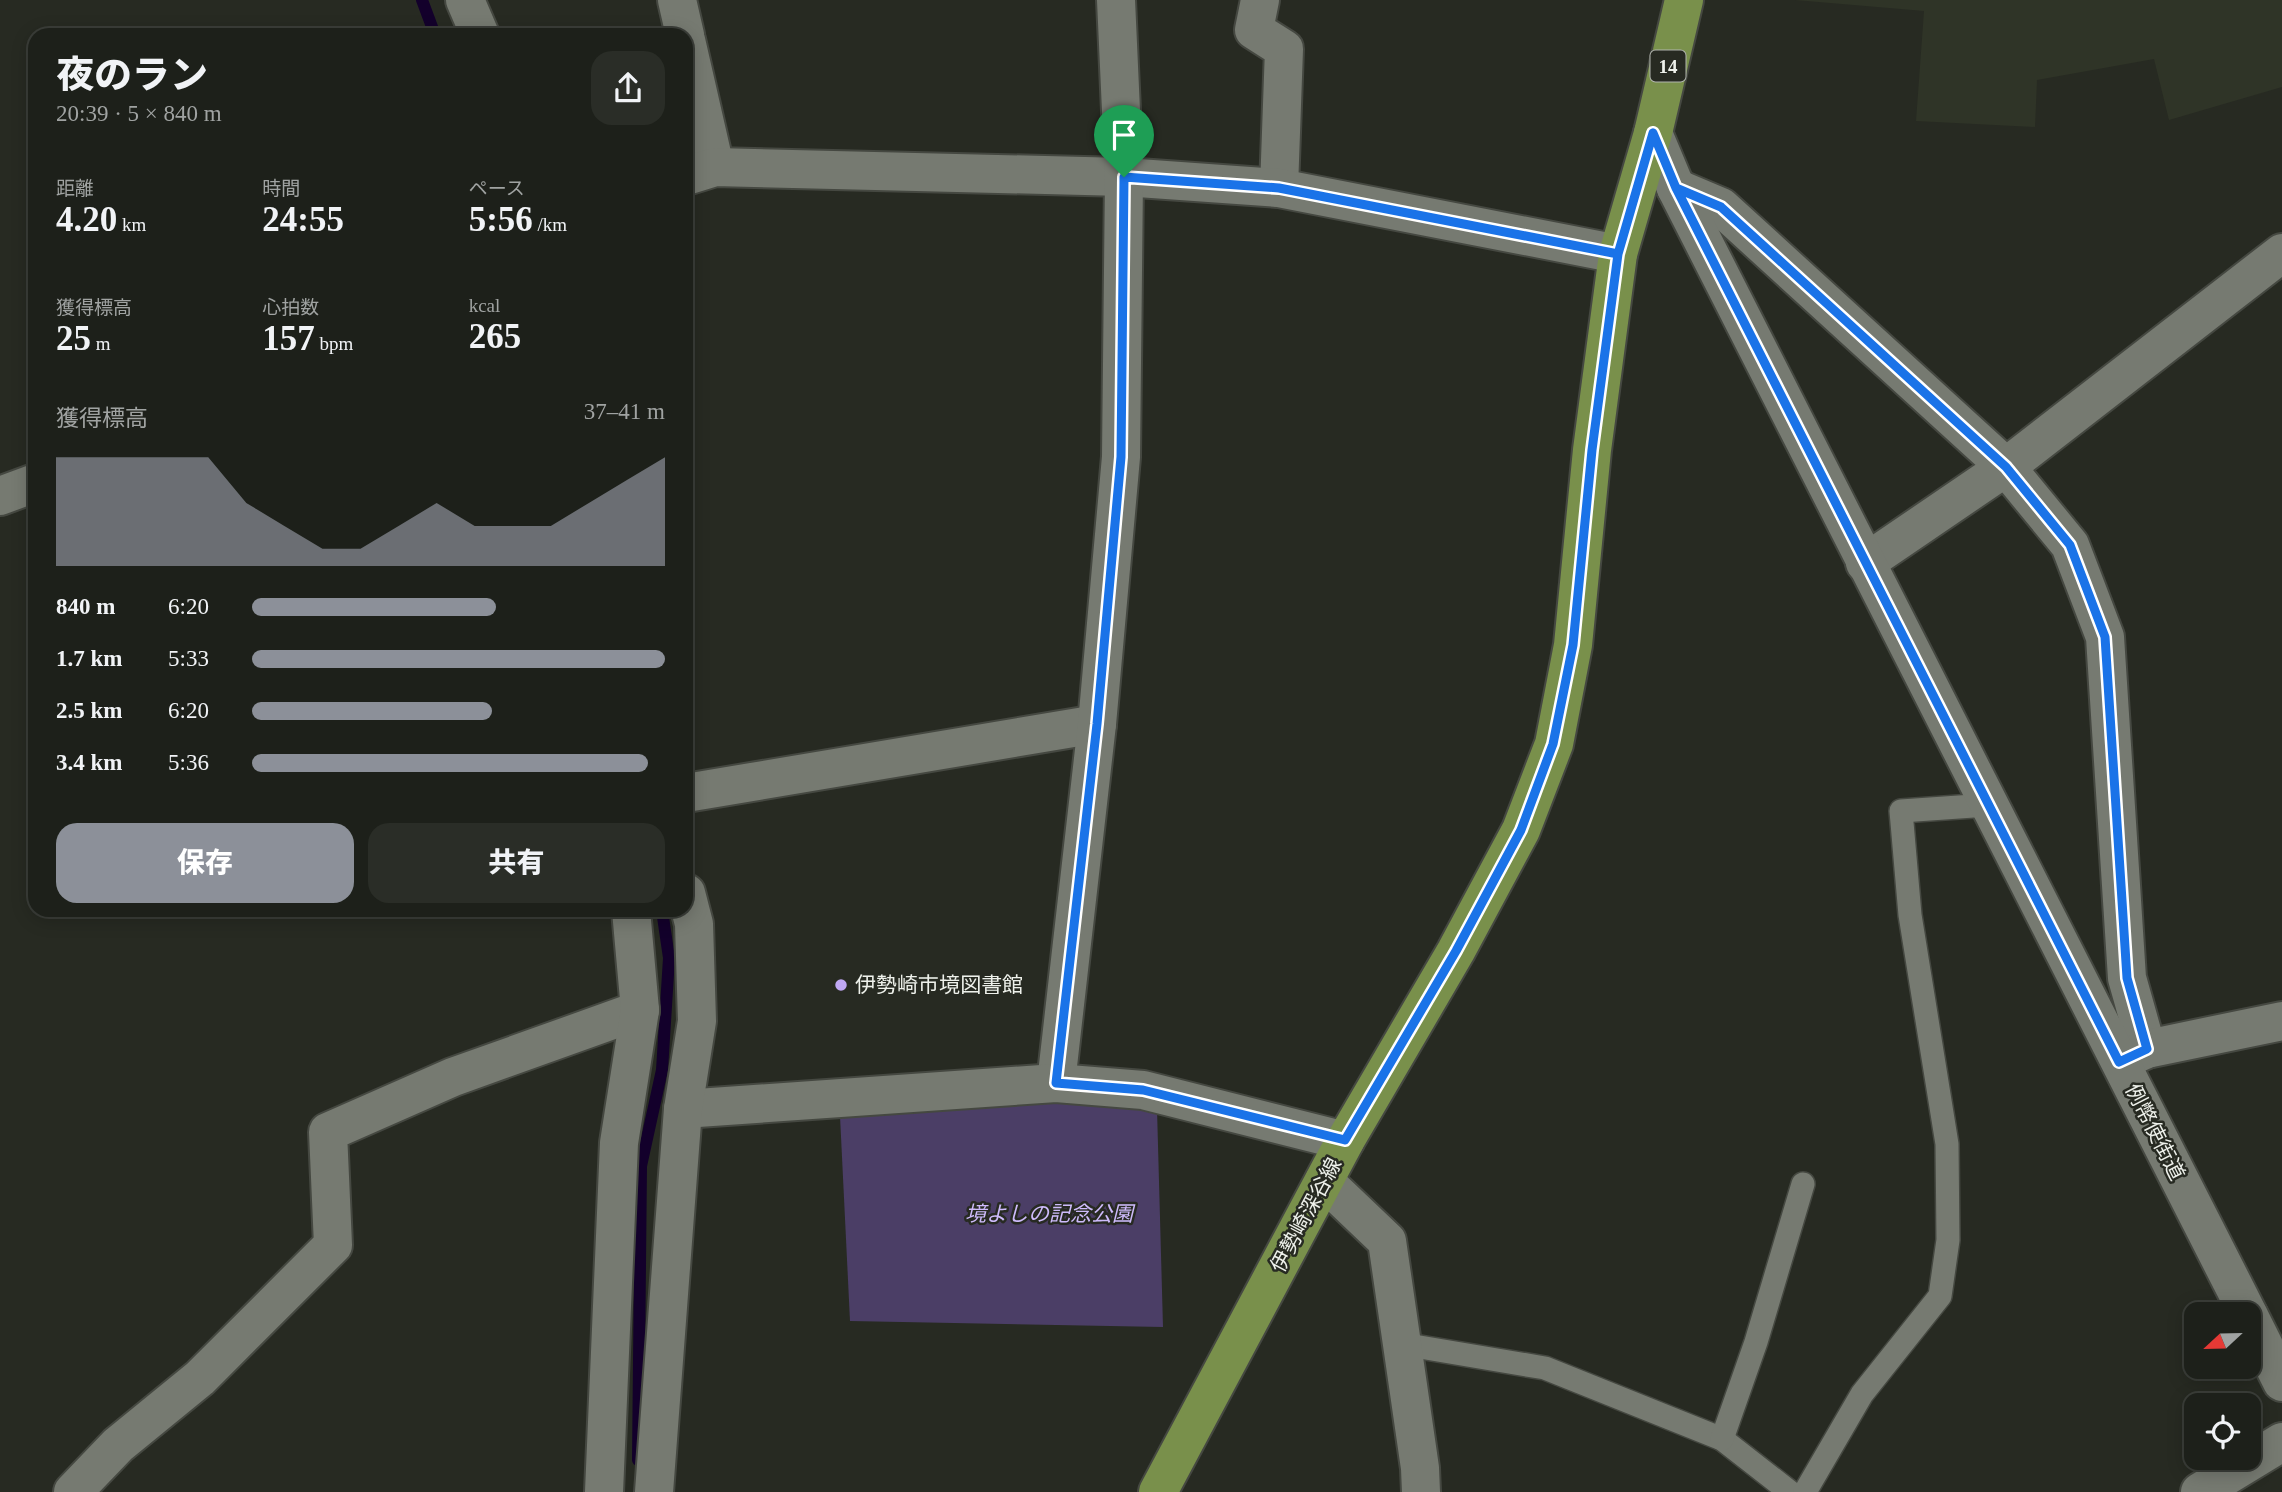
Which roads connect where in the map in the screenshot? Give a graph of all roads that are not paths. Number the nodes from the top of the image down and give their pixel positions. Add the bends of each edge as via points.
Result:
1 (465, 0) edge
2 (677, 0) edge
3 (1116, 0) edge
4 (1259, 0) edge
5 (1684, 0) edge
6 (477, 28) edge
7 (683, 28) edge
8 (693, 102) edge
9 (1653, 133) junction
10 (701, 172) edge
11 (1124, 177) junction
12 (1279, 188) junction
13 (1676, 188) junction
14 (2282, 253) edge
15 (1618, 254) junction
16 (2006, 467) junction
17 (28, 485) edge
18 (0, 496) edge
19 (1865, 564) junction
20 (1097, 724) junction
21 (693, 792) edge
22 (1988, 805) junction
23 (632, 917) edge
24 (692, 917) edge
25 (640, 1010) junction
26 (2282, 1021) edge
27 (2133, 1055) junction
28 (1056, 1083) junction
29 (683, 1109) junction
30 (1345, 1140) junction
31 (1324, 1181) junction
32 (1803, 1184) dead end
33 (2242, 1302) edge
34 (2261, 1341) edge
35 (1402, 1345) junction
36 (2282, 1382) edge
37 (1722, 1439) junction
38 (2282, 1442) edge
39 (74, 1492) edge
40 (604, 1492) edge
41 (654, 1492) edge
42 (1158, 1492) edge
43 (1421, 1492) edge
44 (1790, 1492) edge
45 (1805, 1492) edge
46 (2200, 1492) edge

1 - 6 street
2 - 7 street
3 - 11 street
4 - 12 street via 1254,30 1284,49
5 - 9 main road, 14
8 - 10 street
9 - 13 street, 例幣使街道
9 - 15 main road, 伊勢崎深谷線 / 14
10 - 11 street
11 - 12 street
11 - 20 street via 1121,457
12 - 15 street
13 - 16 street via 1721,207
13 - 19 street, 例幣使街道
14 - 16 street
15 - 30 main road, 伊勢崎深谷線 / 14 via 1573,645 1553,744 1521,830
16 - 19 street
16 - 27 street via 2070,545 2105,637
17 - 18 street
19 - 22 street, 例幣使街道
20 - 21 street
20 - 28 street
22 - 27 street, 例幣使街道
22 - 45 lane via 1900,811 1910,915 1947,1143 1948,1240 1942,1285 1940,1296 1862,1394
23 - 25 street
24 - 29 street via 696,1021
25 - 39 street via 453,1077 328,1132 333,1245 200,1378 118,1445
25 - 40 street via 619,1143
26 - 27 street
27 - 33 street, 例幣使街道
28 - 29 street
28 - 30 street via 1143,1090
29 - 41 street
30 - 31 main road, 伊勢崎深谷線 / 14
31 - 35 street via 1387,1241
31 - 42 main road, 伊勢崎深谷線 / 14
32 - 37 lane
34 - 36 street, 例幣使街道
35 - 37 lane via 1545,1368
35 - 43 street
37 - 44 lane
38 - 46 street

